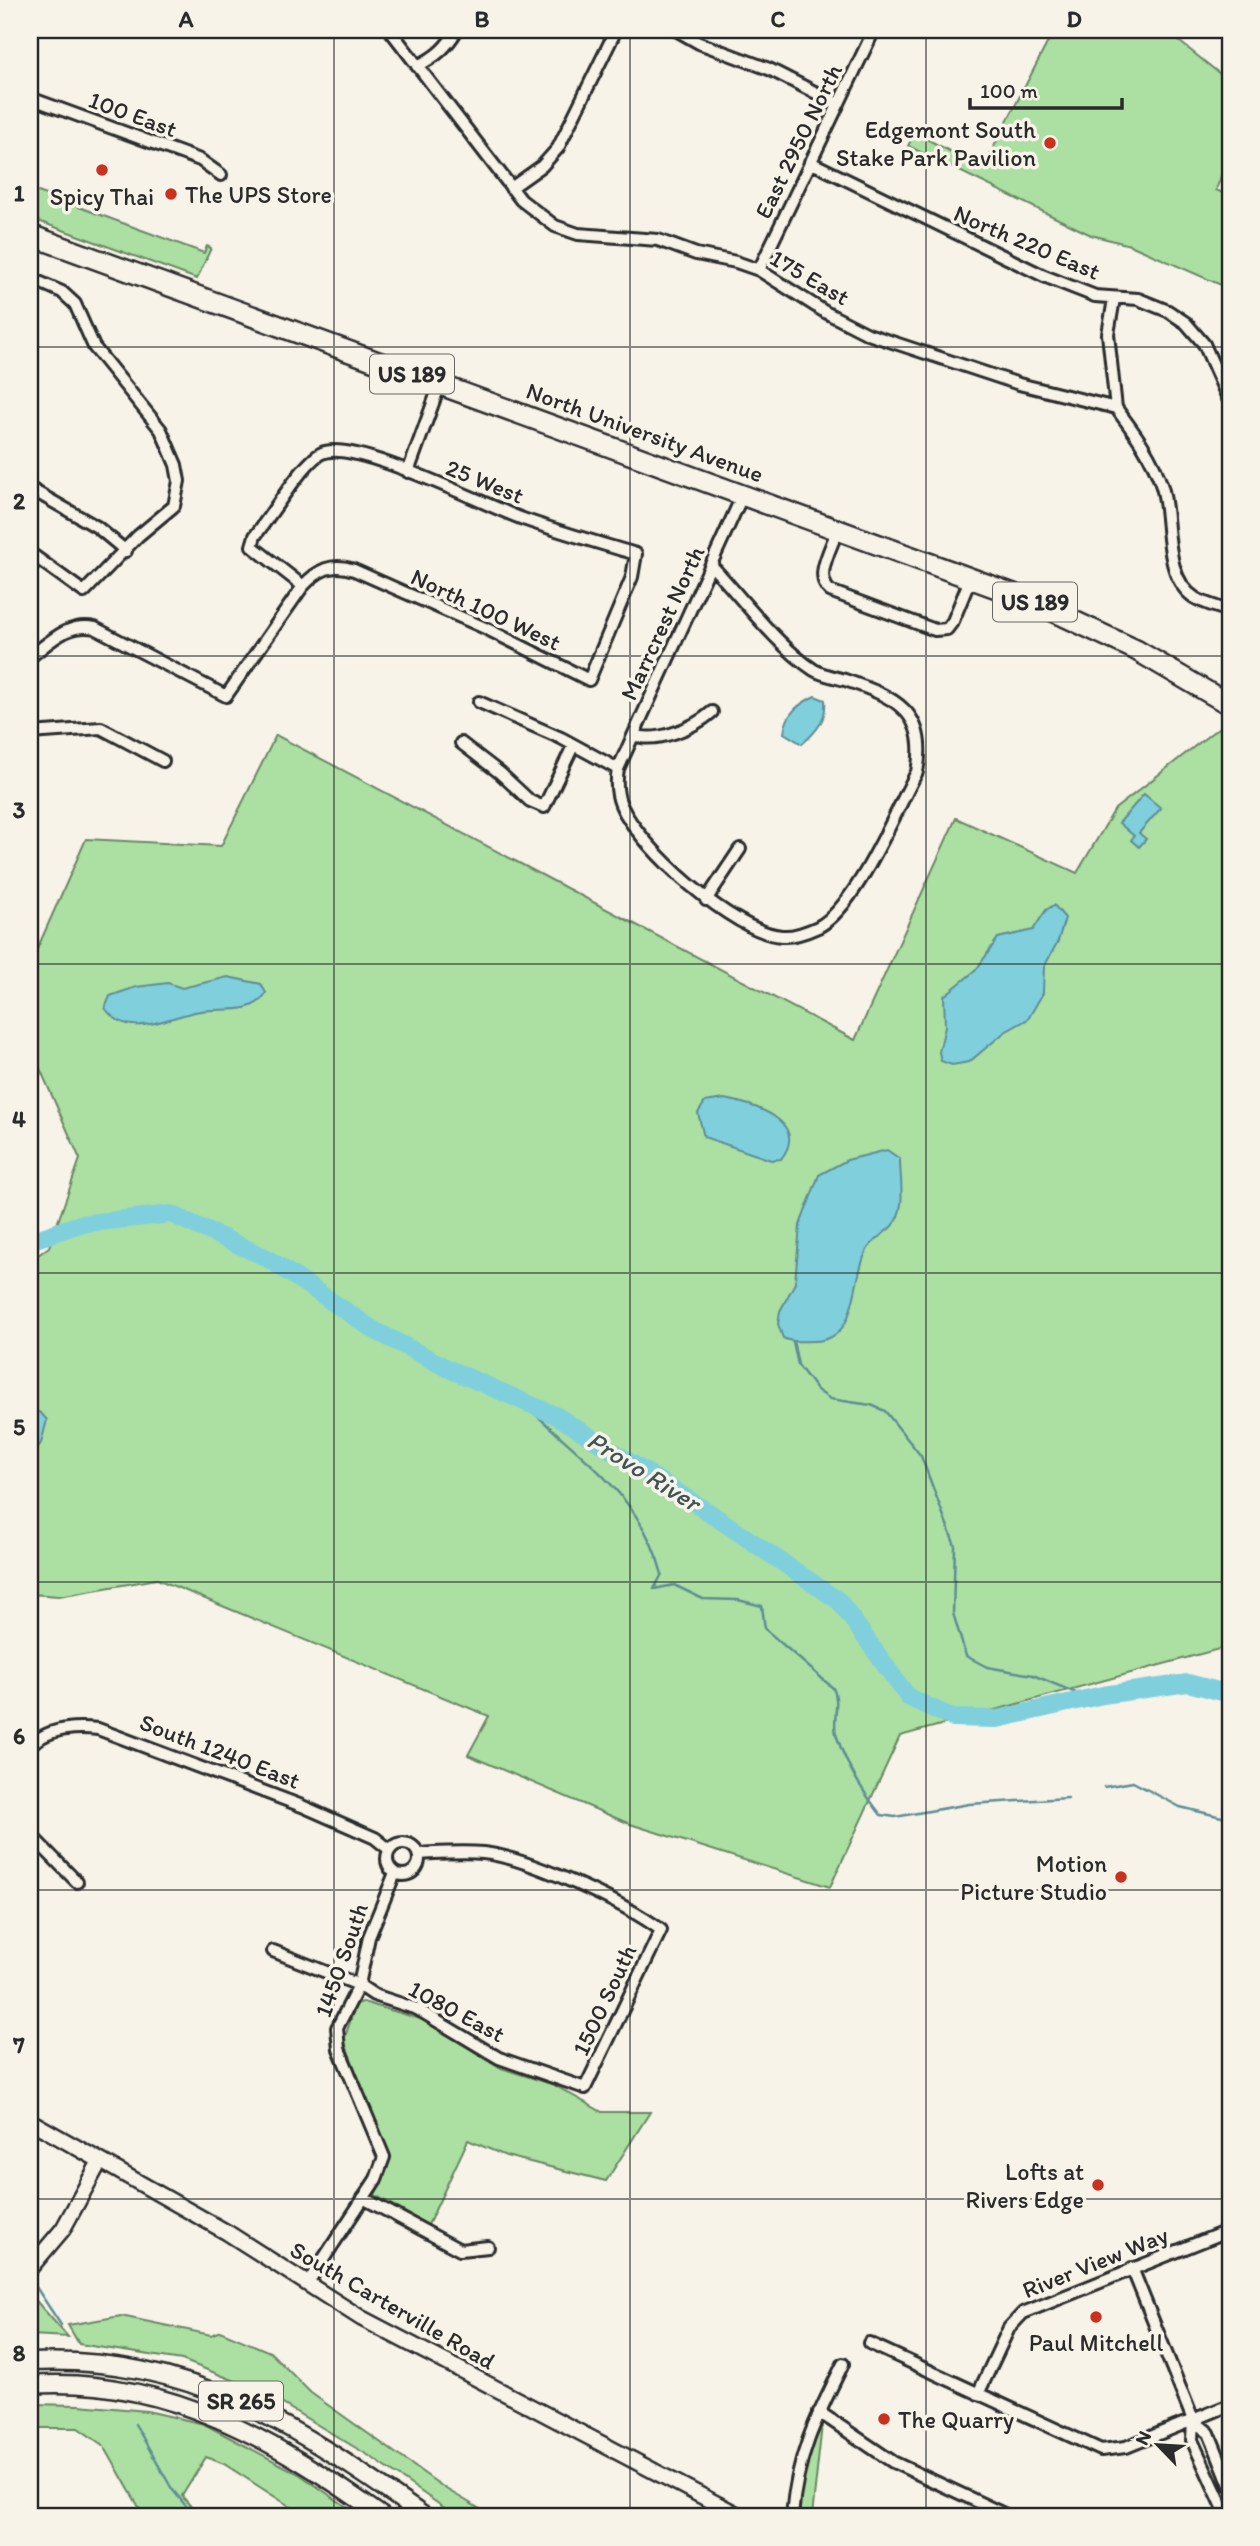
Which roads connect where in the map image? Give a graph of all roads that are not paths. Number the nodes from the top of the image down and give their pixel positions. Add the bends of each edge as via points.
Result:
1 (390, 30) edge
2 (457, 30) edge
3 (616, 30) edge
4 (676, 30) edge
5 (874, 30) edge
6 (416, 66) junction
7 (30, 98) edge
8 (838, 104) junction
9 (810, 162) junction
10 (220, 175) dead end
11 (511, 188) junction
12 (30, 235) edge
13 (759, 270) junction
14 (30, 278) edge
15 (1114, 299) junction
16 (440, 384) junction
17 (1230, 402) edge
18 (1116, 408) junction
19 (408, 472) junction
20 (31, 489) edge
21 (743, 494) junction
22 (838, 528) junction
23 (125, 551) junction
24 (30, 553) edge
25 (711, 565) junction
26 (971, 578) junction
27 (303, 586) junction
28 (1230, 612) edge
29 (30, 657) edge
30 (589, 680) joint
31 (479, 702) dead end
32 (1230, 705) edge
33 (712, 712) dead end
34 (30, 733) edge
35 (634, 735) junction
36 (461, 743) dead end
37 (573, 746) junction
38 (163, 761) dead end
39 (618, 769) junction
40 (740, 849) dead end
41 (706, 900) junction
42 (30, 1745) edge
43 (30, 1834) edge
44 (390, 1850) junction
45 (418, 1854) junction
46 (395, 1873) junction
47 (77, 1882) dead end
48 (274, 1951) dead end
49 (359, 1986) junction
50 (585, 2088) joint
51 (30, 2120) edge
52 (100, 2161) junction
53 (363, 2198) junction
54 (1230, 2230) edge
55 (488, 2247) dead end
56 (34, 2264) edge
57 (1132, 2268) junction
58 (307, 2284) junction
59 (869, 2343) dead end
60 (30, 2362) edge
61 (842, 2364) dead end
62 (30, 2385) edge
63 (978, 2394) junction
64 (1230, 2405) edge
65 (819, 2412) junction
66 (1194, 2420) junction
67 (1230, 2485) edge
68 (382, 2516) edge
69 (424, 2516) edge
70 (740, 2516) edge
71 (792, 2516) edge
72 (1009, 2516) edge
73 (1227, 2516) edge

1 - 6 street, 175 East
2 - 6 street via 441,52
3 - 11 street via 558,148
4 - 8 street
5 - 8 street, East 2950 North
6 - 11 street, 175 East
7 - 10 street, 100 East via 200,160
8 - 9 street, East 2950 North
9 - 13 street, East 2950 North
9 - 15 street, North 220 East via 1044,276
11 - 13 street, 175 East via 555,226 578,234 658,240
12 - 16 highway, North University Avenue / US 189
13 - 18 street, 175 East via 869,334 1019,384
14 - 23 street via 62,292 75,304 94,347 161,430 176,465 179,481 174,506
15 - 17 street, North 220 East via 1138,299 1186,323 1205,344
15 - 18 street via 1108,334
16 - 19 street
16 - 21 highway, North University Avenue / US 189
18 - 28 street via 1144,447 1161,484 1173,563 1182,584 1194,597
19 - 27 street, 25 West via 346,450 319,454 252,546
19 - 30 street, 25 West via 523,519 636,554 632,577
20 - 23 street via 97,527
21 - 22 highway, North University Avenue / US 189
21 - 25 street, Marrcrest North
22 - 26 highway, North University Avenue / US 189
22 - 26 street via 821,575 830,591 934,630 947,629
23 - 24 street via 84,592
25 - 35 street, Marrcrest North
25 - 41 street via 815,671 876,690 905,709 917,725 921,750 917,772 845,906 820,926 782,936 765,932
26 - 32 highway, North University Avenue / US 189 via 1102,633
27 - 29 street via 226,696 84,625 67,629
27 - 30 street, North 100 West via 315,573 346,567
31 - 37 street
33 - 35 street via 696,726 643,738
34 - 38 street via 101,728
35 - 39 street, Marrcrest North
36 - 37 street via 530,802 544,807
37 - 39 street
39 - 41 street via 618,798 627,817 680,878
40 - 41 street
42 - 44 street, South 1240 East via 52,1732 75,1727 107,1731 293,1802 375,1838
43 - 47 street
44 - 45 street via 404,1843
44 - 46 street via 388,1864
45 - 46 street via 413,1871
45 - 50 street, 1500 South via 485,1853 521,1862 639,1914 661,1930
46 - 49 street, 1450 South via 369,1937
48 - 49 street, 1080 East
49 - 50 street, 1080 East via 417,2009 499,2058
49 - 53 street, 1450 South via 337,2028 339,2049 384,2157
51 - 52 street, South Carterville Road
52 - 56 street via 63,2229
52 - 58 street, South Carterville Road
53 - 55 street via 460,2250
53 - 58 street, 1450 South
54 - 57 street, River View Way
57 - 63 street, River View Way via 1017,2318
57 - 66 street
58 - 70 street, South Carterville Road via 412,2346
59 - 63 street
60 - 69 main road, SR 265 via 121,2366 218,2391 299,2432
61 - 65 street
62 - 68 main road, SR 265 via 78,2384 125,2390 201,2410 291,2454
63 - 66 street via 1090,2447 1107,2450
64 - 66 street
65 - 71 street via 807,2437
65 - 72 street via 900,2465
66 - 67 street via 1209,2433
66 - 73 street via 1192,2440

